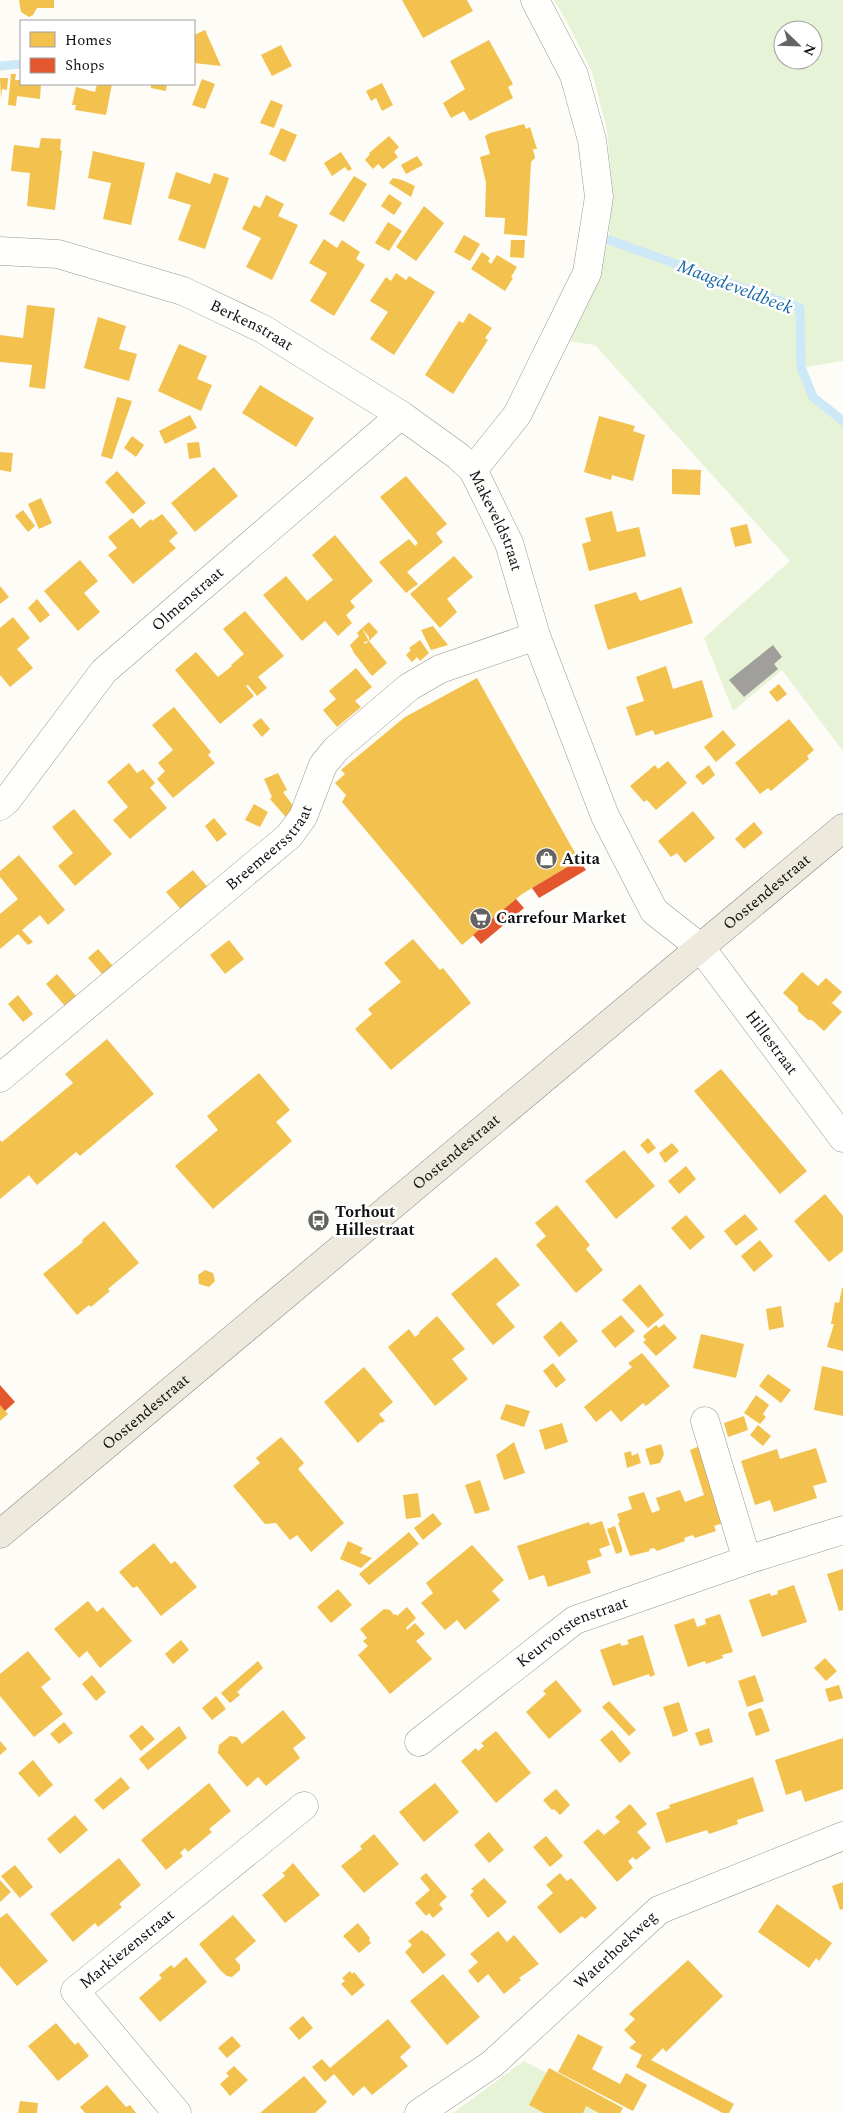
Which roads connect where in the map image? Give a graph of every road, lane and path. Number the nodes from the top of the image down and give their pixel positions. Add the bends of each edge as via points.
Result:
1 (535, 0) edge
2 (0, 251) edge
3 (401, 415) junction
4 (473, 470) junction
5 (536, 636) junction
6 (0, 806) edge
7 (843, 828) edge
8 (700, 948) junction
9 (0, 1078) edge
10 (843, 1138) edge
11 (705, 1421) dead end
12 (843, 1530) edge
13 (0, 1534) edge
14 (747, 1560) junction
15 (419, 1742) dead end
16 (304, 1806) dead end
17 (843, 1836) edge
18 (177, 2113) edge
19 (419, 2113) edge

1 - 4 street, Makeveldstraat via 574,75 592,140 599,196 587,273 517,415
2 - 3 street, Berkenstraat via 58,254 183,291 263,329
3 - 4 street, Berkenstraat
3 - 6 street, Olmenstraat via 104,670
4 - 5 street, Makeveldstraat via 509,543
5 - 8 street, Makeveldstraat via 605,816 654,911
5 - 9 street, Breemeersstraat via 440,669 409,687 336,749 323,764 303,817 289,836
7 - 8 main road, Oostendestraat
8 - 10 street, Hillestraat
8 - 13 main road, Oostendestraat
11 - 14 street
12 - 14 street, Keurvorstenstraat
14 - 15 street, Keurvorstenstraat via 575,1620
16 - 18 street, Markiezenstraat via 75,1991
17 - 19 street, Waterhoekweg via 659,1910 492,2064

